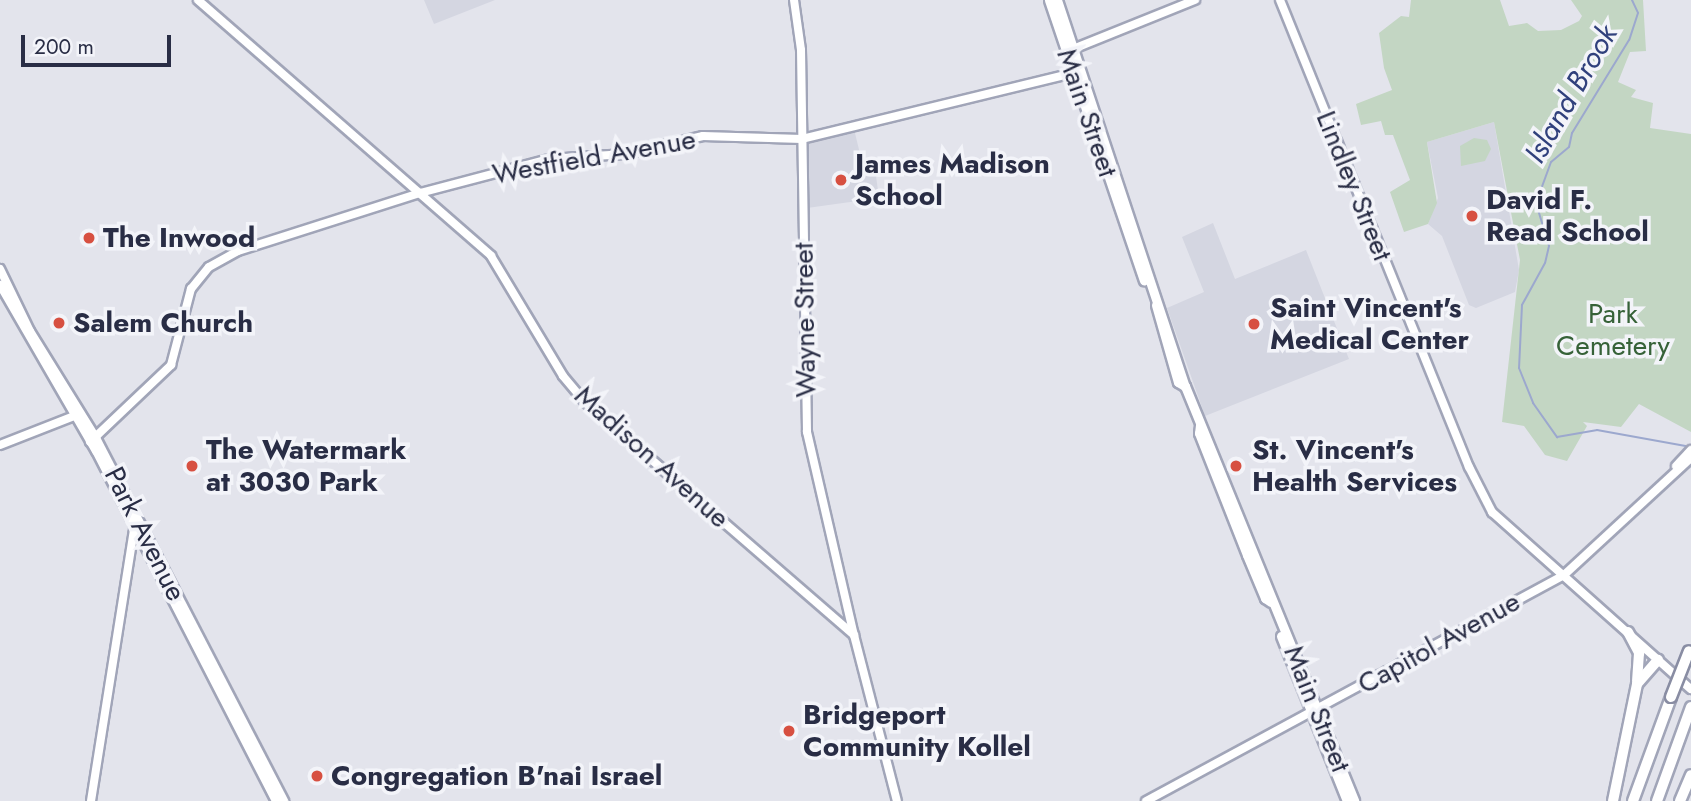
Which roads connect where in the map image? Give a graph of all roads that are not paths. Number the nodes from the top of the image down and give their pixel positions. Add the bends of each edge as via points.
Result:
1 (198, 0) edge
2 (794, 0) edge
3 (1049, 0) edge
4 (1056, 0) edge
5 (1195, 0) edge
6 (1280, 0) edge
7 (1070, 50) junction
8 (1077, 72) junction
9 (802, 139) junction
10 (420, 193) junction
11 (0, 269) edge
12 (0, 285) edge
13 (76, 416) junction
14 (93, 440) junction
15 (0, 445) edge
16 (1691, 450) edge
17 (1691, 458) edge
18 (1672, 473) junction
19 (141, 522) junction
20 (134, 530) junction
21 (1564, 575) junction
22 (1628, 632) junction
23 (854, 635) junction
24 (1690, 648) edge
25 (1658, 660) junction
26 (1637, 684) junction
27 (1691, 689) edge
28 (1691, 707) edge
29 (1314, 711) junction
30 (1691, 775) edge
31 (91, 801) edge
32 (276, 801) edge
33 (284, 801) edge
34 (897, 801) edge
35 (1146, 801) edge
36 (1347, 801) edge
37 (1354, 801) edge
38 (1613, 801) edge
39 (1633, 801) edge
40 (1657, 801) edge
41 (1680, 801) edge

1 - 10 main road, Madison Avenue
2 - 9 main road, Wayne Street via 801,50
3 - 7 main road, Main Street
4 - 7 main road, Main Street
5 - 7 main road
6 - 21 main road, Lindley Street via 1469,467 1492,512
7 - 8 main road, Main Street
8 - 9 main road, Westfield Avenue
8 - 29 main road, Main Street via 1178,382 1185,386
9 - 10 main road, Westfield Avenue via 703,136 625,155 549,159
9 - 23 main road, Wayne Street via 807,432
10 - 14 main road, Westfield Avenue via 218,260 191,289 172,365
10 - 23 main road, Madison Avenue via 491,256 563,376 585,401
11 - 13 main road, Park Avenue
12 - 13 main road, Park Avenue
13 - 14 main road, Park Avenue
13 - 15 main road
14 - 19 main road, Park Avenue
14 - 20 main road, Park Avenue
16 - 18 main road, Capitol Avenue
17 - 18 main road, Capitol Avenue
18 - 21 main road, Capitol Avenue
19 - 20 main road
19 - 33 main road, Park Avenue
20 - 31 main road
20 - 32 main road, Park Avenue
21 - 22 main road, Lindley Street
21 - 29 main road, Capitol Avenue
22 - 25 main road, Lindley Street
22 - 26 highway via 1640,657
23 - 34 main road
24 - 39 highway, bridge
25 - 26 highway
25 - 27 main road, Lindley Street
26 - 38 highway
28 - 40 highway
29 - 35 main road, Capitol Avenue
29 - 36 main road, Main Street
29 - 37 main road, Main Street
30 - 41 highway

